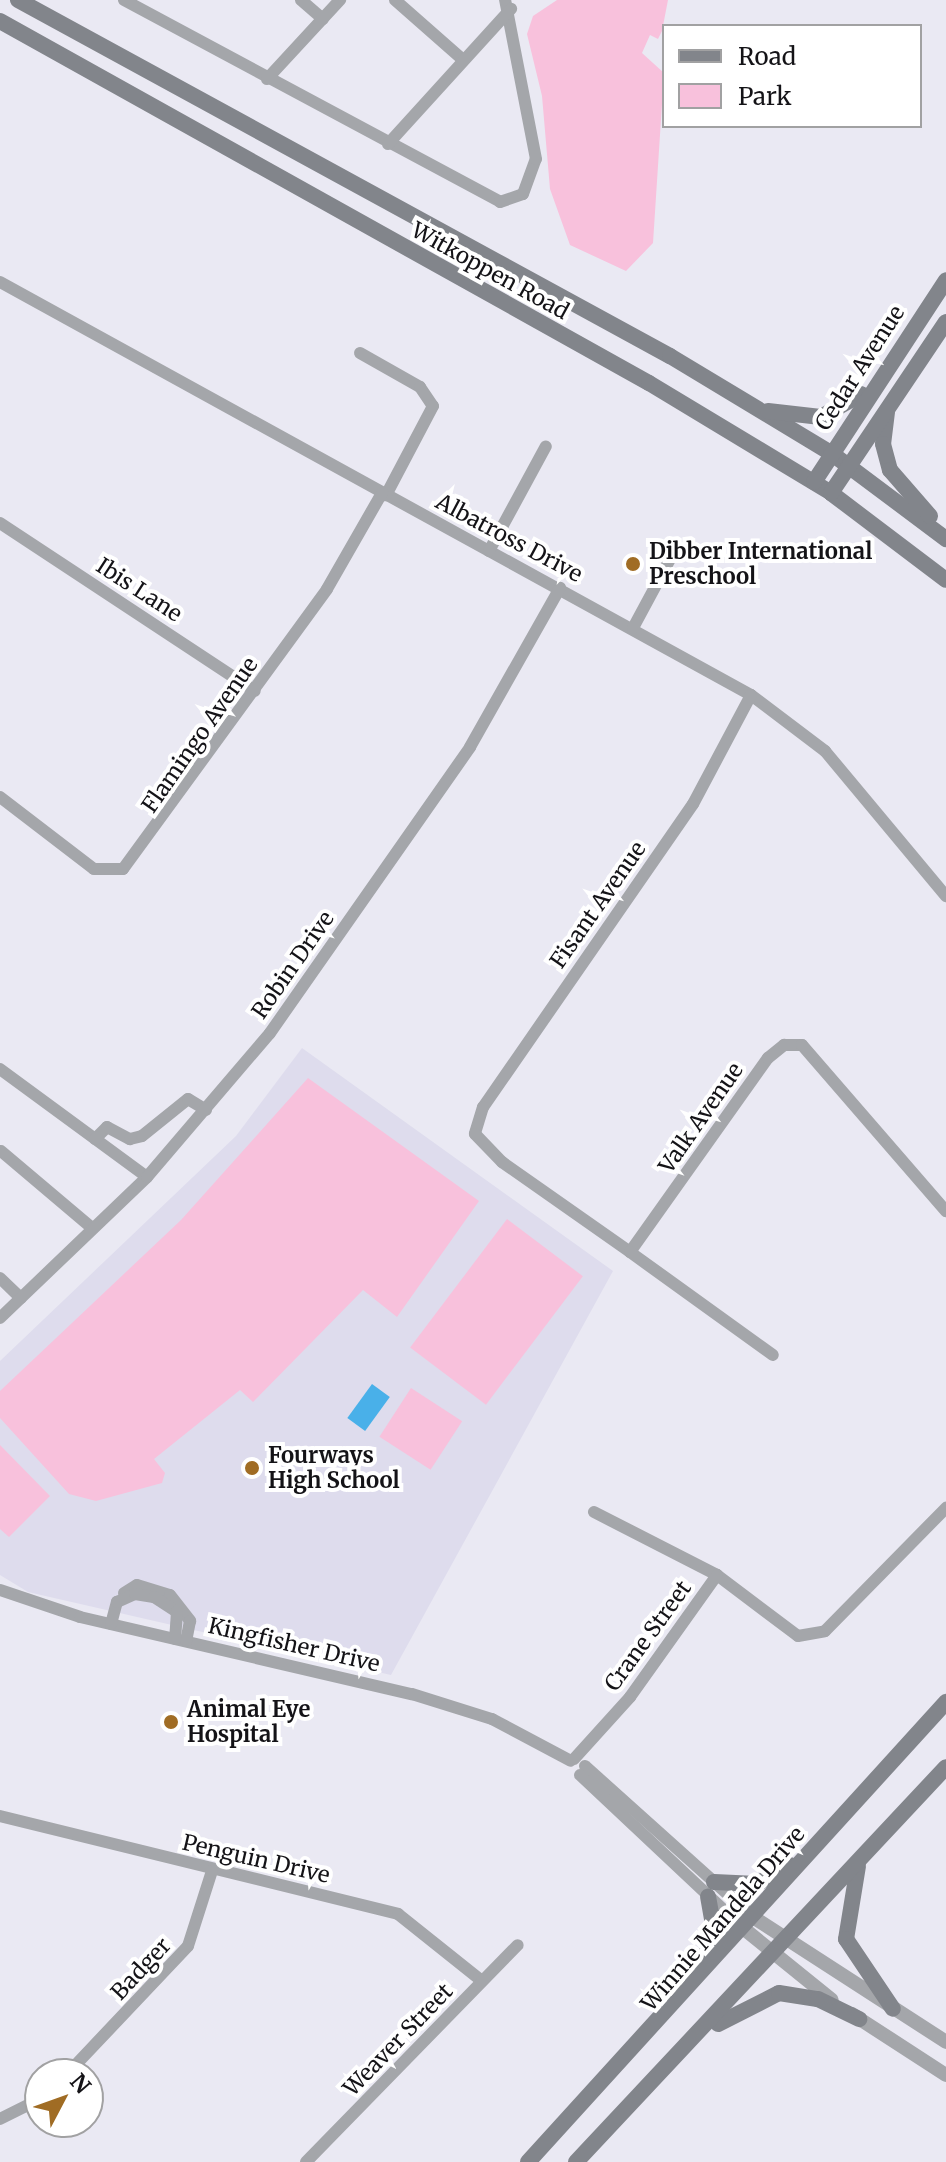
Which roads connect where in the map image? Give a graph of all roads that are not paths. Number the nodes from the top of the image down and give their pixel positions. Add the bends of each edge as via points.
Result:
1 (18, 0) edge
2 (124, 0) edge
3 (301, 0) edge
4 (340, 0) edge
5 (395, 0) edge
6 (508, 5) edge
7 (323, 19) junction
8 (0, 21) edge
9 (462, 59) junction
10 (267, 79) junction
11 (388, 144) junction
12 (946, 280) edge
13 (0, 282) edge
14 (946, 322) edge
15 (360, 353) dead end
16 (882, 369) junction
17 (890, 403) junction
18 (762, 411) junction
19 (546, 446) dead end
20 (831, 453) junction
21 (848, 464) junction
22 (814, 482) junction
23 (831, 493) junction
24 (384, 494) junction
25 (0, 523) edge
26 (946, 536) edge
27 (489, 551) junction
28 (674, 552) dead end
29 (946, 580) edge
30 (560, 588) junction
31 (633, 628) junction
32 (255, 691) junction
33 (751, 695) junction
34 (0, 797) edge
35 (946, 896) edge
36 (0, 1069) edge
37 (206, 1110) junction
38 (95, 1139) junction
39 (1, 1151) edge
40 (147, 1177) junction
41 (946, 1211) edge
42 (92, 1228) junction
43 (630, 1252) junction
44 (0, 1278) edge
45 (21, 1298) junction
46 (0, 1318) edge
47 (773, 1355) dead end
48 (946, 1508) edge
49 (594, 1512) dead end
50 (717, 1575) junction
51 (0, 1590) edge
52 (111, 1624) junction
53 (181, 1640) junction
54 (946, 1702) edge
55 (579, 1765) junction
56 (946, 1767) edge
57 (0, 1816) edge
58 (657, 1840) junction
59 (816, 1845) junction
60 (862, 1857) junction
61 (693, 1863) junction
62 (212, 1871) junction
63 (683, 1874) junction
64 (711, 1889) junction
65 (748, 1922) junction
66 (784, 1940) junction
67 (518, 1945) dead end
68 (771, 1955) junction
69 (482, 1981) junction
70 (688, 1994) junction
71 (893, 2009) junction
72 (859, 2019) junction
73 (946, 2042) edge
74 (681, 2054) junction
75 (82, 2058) edge
76 (946, 2075) edge
77 (24, 2107) edge
78 (0, 2119) edge
79 (306, 2162) edge
80 (528, 2162) edge
81 (576, 2162) edge

1 - 18 main road, Witkoppen Road
2 - 10 street
3 - 7 street
4 - 7 street
5 - 9 street
6 - 9 street
6 - 11 street via 536,159 523,194 500,202
7 - 10 street
8 - 22 main road, Witkoppen Road
9 - 11 street
10 - 11 street
12 - 16 main road, Cedar Avenue
13 - 24 street, Albatross Drive
14 - 17 main road, Cedar Avenue
15 - 24 street, Flamingo Avenue via 420,387 433,406
16 - 18 main road via 837,412
16 - 20 main road, Cedar Avenue
17 - 21 main road, Cedar Avenue
17 - 26 main road via 883,429 890,470
18 - 20 main road, Witkoppen Road
19 - 27 street
20 - 21 main road, Witkoppen Road
20 - 22 main road, Cedar Avenue
21 - 23 main road, Cedar Avenue
21 - 26 main road, Witkoppen Road
22 - 23 main road, Witkoppen Road
23 - 29 main road, Witkoppen Road
24 - 27 street, Albatross Drive
24 - 32 street, Flamingo Avenue
25 - 32 street, Ibis Lane
27 - 30 street, Albatross Drive
28 - 31 street
30 - 31 street, Albatross Drive
30 - 37 street, Robin Drive via 470,747 270,1033
31 - 33 street, Albatross Drive
32 - 34 street, Flamingo Avenue via 123,869 94,869
33 - 35 street, Albatross Drive via 825,751
33 - 43 street, Fisant Avenue via 693,804 483,1107 475,1134 502,1162
36 - 38 street
37 - 38 street via 188,1099 142,1136 130,1139 107,1127
37 - 40 street, Robin Drive
38 - 40 street
39 - 42 street
40 - 42 street, Robin Drive
41 - 43 street, Valk Avenue via 812,1051 793,1044 768,1058
42 - 45 street, Robin Drive
43 - 47 street
44 - 45 street
45 - 46 street, Robin Drive
48 - 50 street via 847,1611 812,1636 785,1630
49 - 50 street
50 - 55 street, Crane Street
51 - 52 street, Kingfisher Drive
52 - 53 street, Kingfisher Drive
52 - 53 street via 117,1602 137,1585 170,1595 190,1621
53 - 55 street, Kingfisher Drive via 439,1702 492,1719
54 - 59 main road, Winnie Mandela Drive
55 - 58 street, Kingfisher Drive
56 - 60 main road
57 - 62 street, Penguin Drive
58 - 61 street, Kingfisher Drive
58 - 63 street, Kingfisher Drive
59 - 64 main road via 757,1884
59 - 65 main road, Winnie Mandela Drive
60 - 66 main road
60 - 71 main road via 847,1897 846,1939 864,1977
61 - 63 street
61 - 64 street, Kingfisher Drive
62 - 69 street, Penguin Drive via 398,1914
62 - 75 street, Badger via 188,1946
63 - 64 street, Kingfisher Drive
64 - 65 street, Kingfisher Drive
64 - 70 main road via 715,1936
65 - 66 street
65 - 68 street
65 - 70 main road, Winnie Mandela Drive
66 - 68 main road
66 - 71 street
67 - 69 street, Weaver Street
68 - 72 street
68 - 74 main road
69 - 79 street, Weaver Street
70 - 80 main road, Winnie Mandela Drive
71 - 73 street
72 - 74 main road via 796,1994 763,1996
72 - 76 street
74 - 81 main road
77 - 78 street

